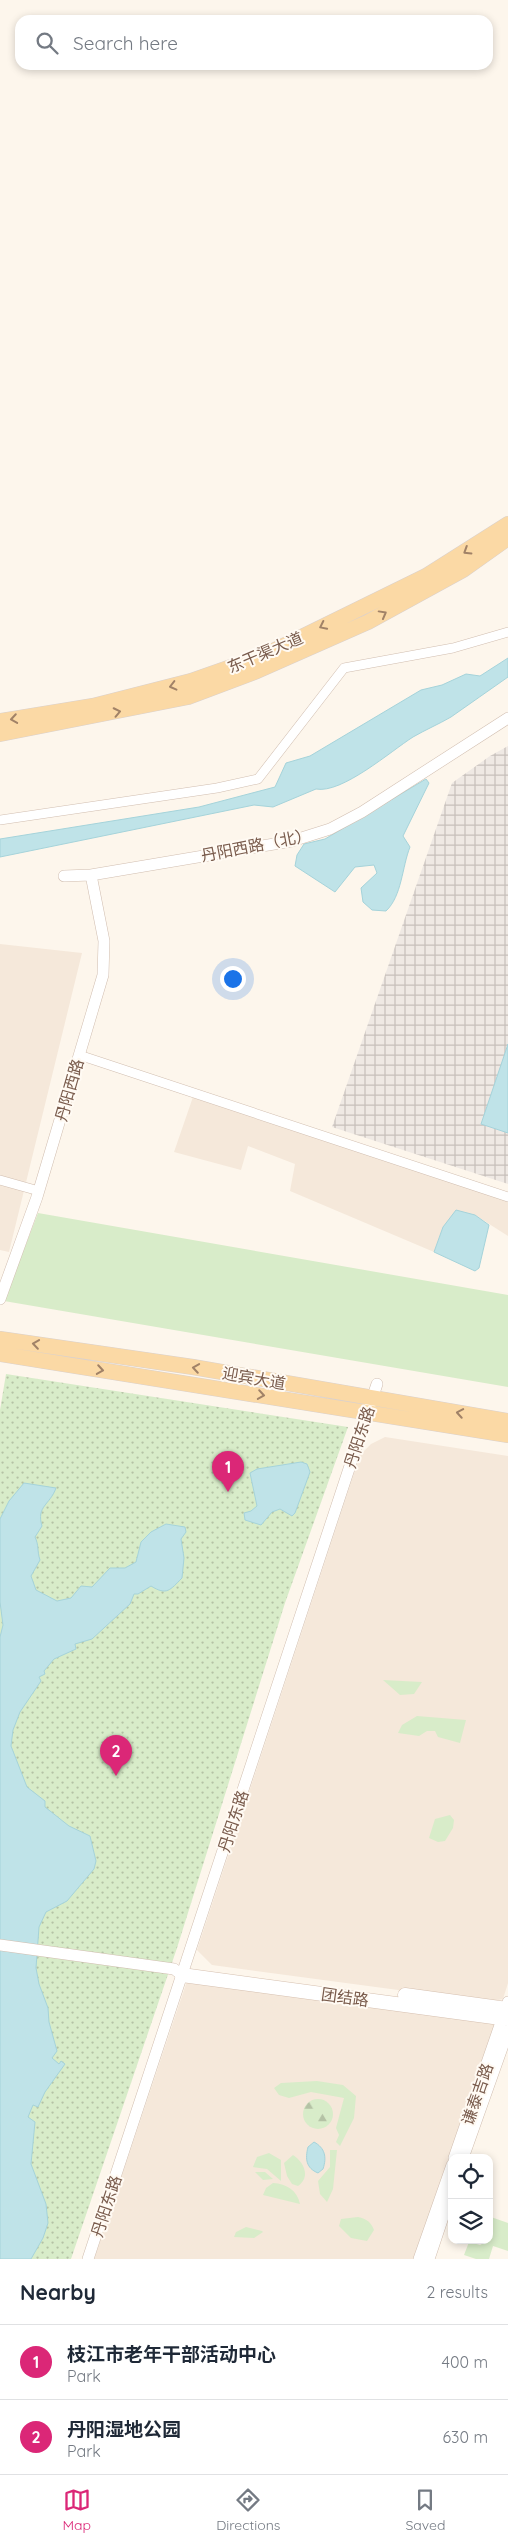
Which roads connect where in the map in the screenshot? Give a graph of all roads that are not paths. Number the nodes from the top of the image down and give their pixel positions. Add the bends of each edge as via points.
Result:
1 (508, 524) edge
2 (508, 538) edge
3 (508, 632) edge
4 (508, 718) edge
5 (0, 721) edge
6 (0, 734) edge
7 (0, 820) edge
8 (91, 875) junction
9 (64, 876) dead end
10 (79, 1055) junction
11 (0, 1180) edge
12 (39, 1190) junction
13 (508, 1197) edge
14 (0, 1299) edge
15 (0, 1339) edge
16 (0, 1354) edge
17 (377, 1384) dead end
18 (370, 1405) junction
19 (508, 1421) edge
20 (508, 1435) edge
21 (0, 1945) edge
22 (180, 1970) junction
23 (507, 2015) edge
24 (455, 2154) edge
25 (464, 2154) edge
26 (448, 2176) edge
27 (449, 2199) edge
28 (88, 2259) edge
29 (419, 2259) edge
30 (429, 2259) edge

1 -> 5 main road, 东干渠大道 via 426,576 265,654 191,681 92,706
6 -> 2 main road, 东干渠大道 via 188,697 257,671 368,622 463,570
3 - 7 street via 453,648 344,668 258,779
4 - 8 street, 丹阳西路（北） via 362,812 330,829 292,841
8 - 9 street, 丹阳西路（北）
8 - 10 street, 丹阳西路 via 104,941 103,975
10 - 12 street, 丹阳西路
10 - 13 street
11 - 12 street
12 - 14 street, 丹阳西路
18 -> 15 main road, 迎宾大道 via 193,1367
16 -> 18 main road, 迎宾大道
17 - 18 street, 丹阳东路
19 -> 18 main road, 迎宾大道
18 - 20 main road, 迎宾大道
18 - 22 street, 丹阳东路
21 - 22 street
22 - 23 main road, 团结路
22 - 28 street, 丹阳东路
23 - 24 street, 谦泰吉路
23 - 25 street, 谦泰吉路
26 - 29 street
27 - 30 street

